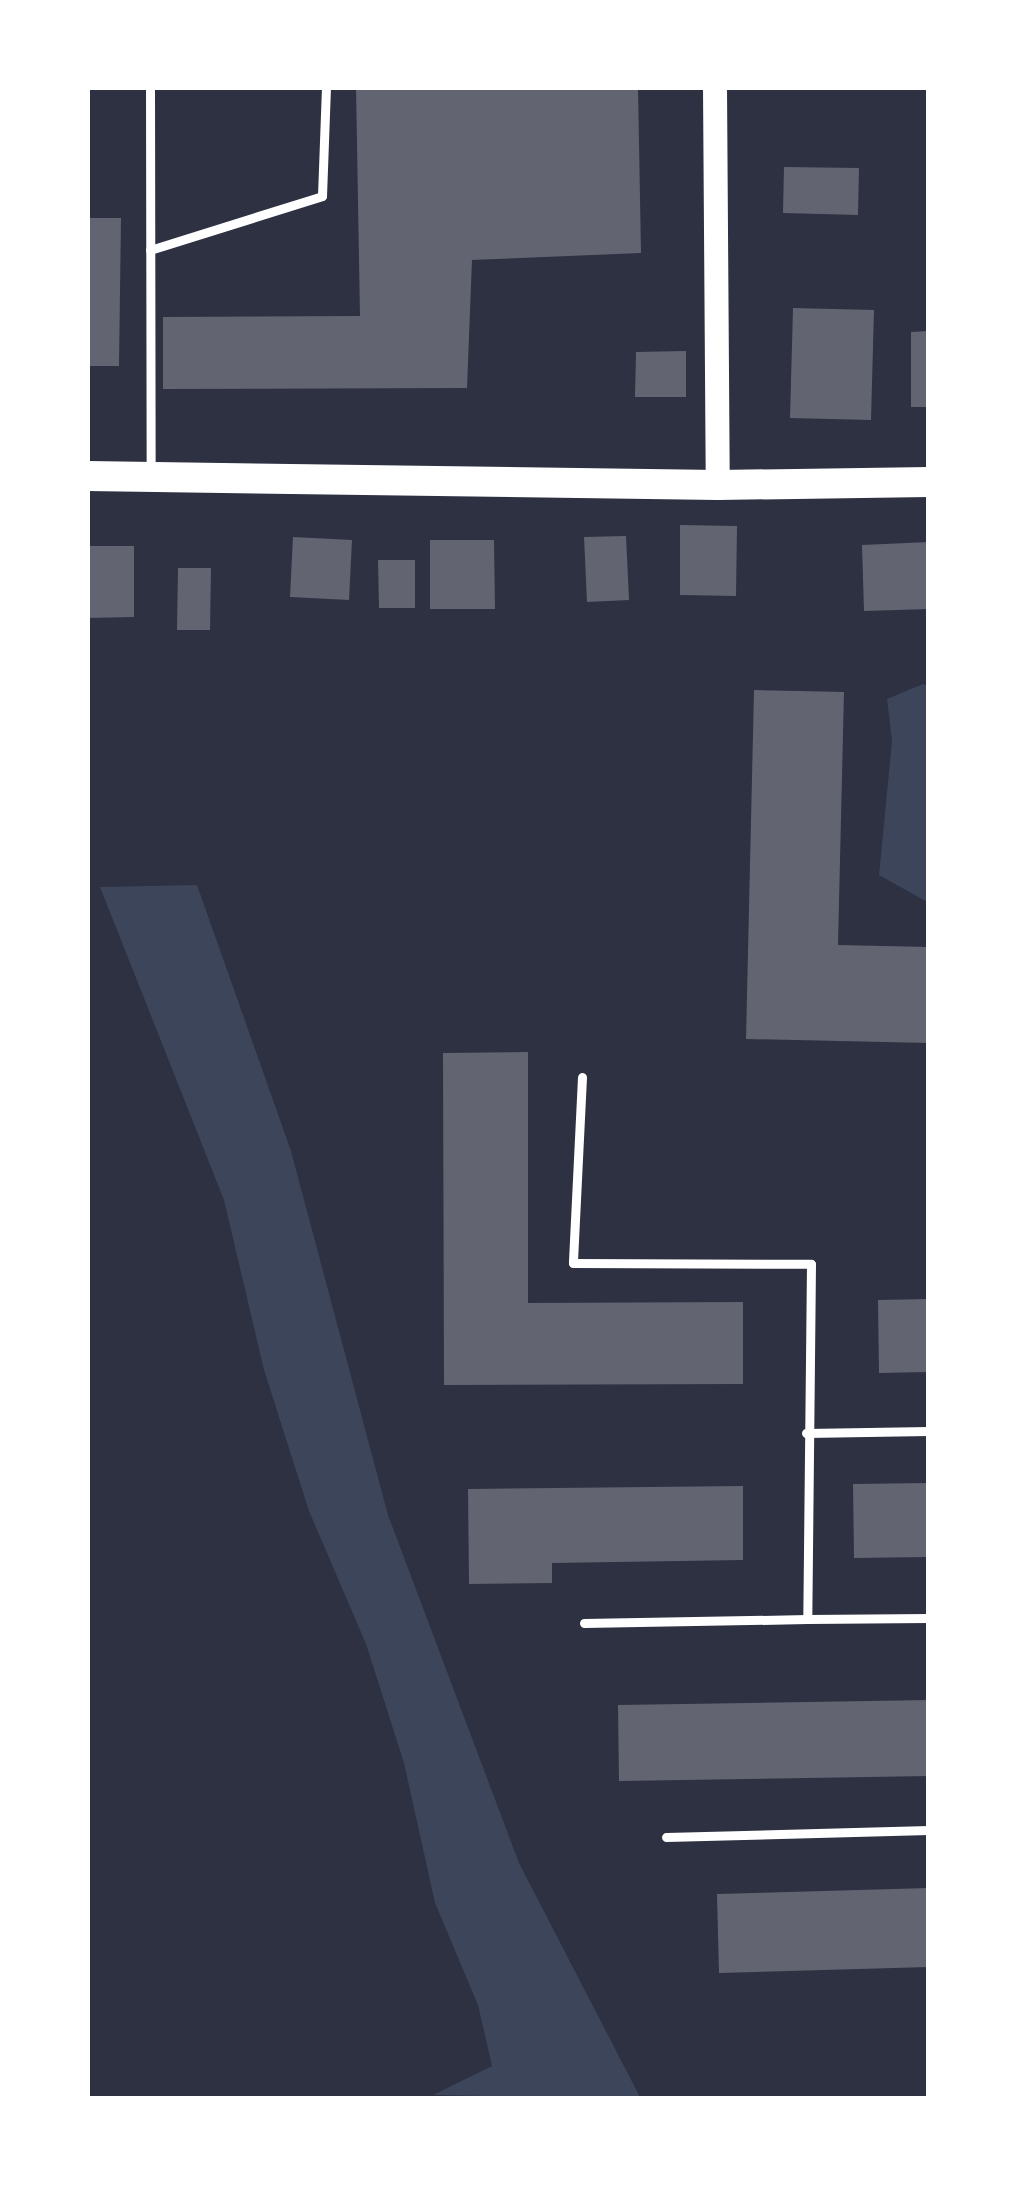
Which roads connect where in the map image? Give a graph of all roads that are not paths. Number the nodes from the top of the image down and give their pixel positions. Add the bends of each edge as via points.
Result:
1 (151, 87) edge
2 (326, 87) edge
3 (715, 87) edge
4 (150, 250) junction
5 (87, 476) edge
6 (152, 476) junction
7 (929, 482) edge
8 (718, 485) junction
9 (582, 1076) dead end
10 (929, 1431) edge
11 (806, 1433) junction
12 (929, 1618) edge
13 (807, 1619) junction
14 (584, 1623) dead end
15 (929, 1830) edge
16 (666, 1838) dead end

1 - 4 lane
2 - 4 lane via 322,196
3 - 8 main road
4 - 6 lane
5 - 6 main road
6 - 8 main road
7 - 8 main road
9 - 11 lane via 573,1263 811,1264
10 - 11 lane
11 - 13 lane
12 - 13 lane
13 - 14 lane
15 - 16 lane

